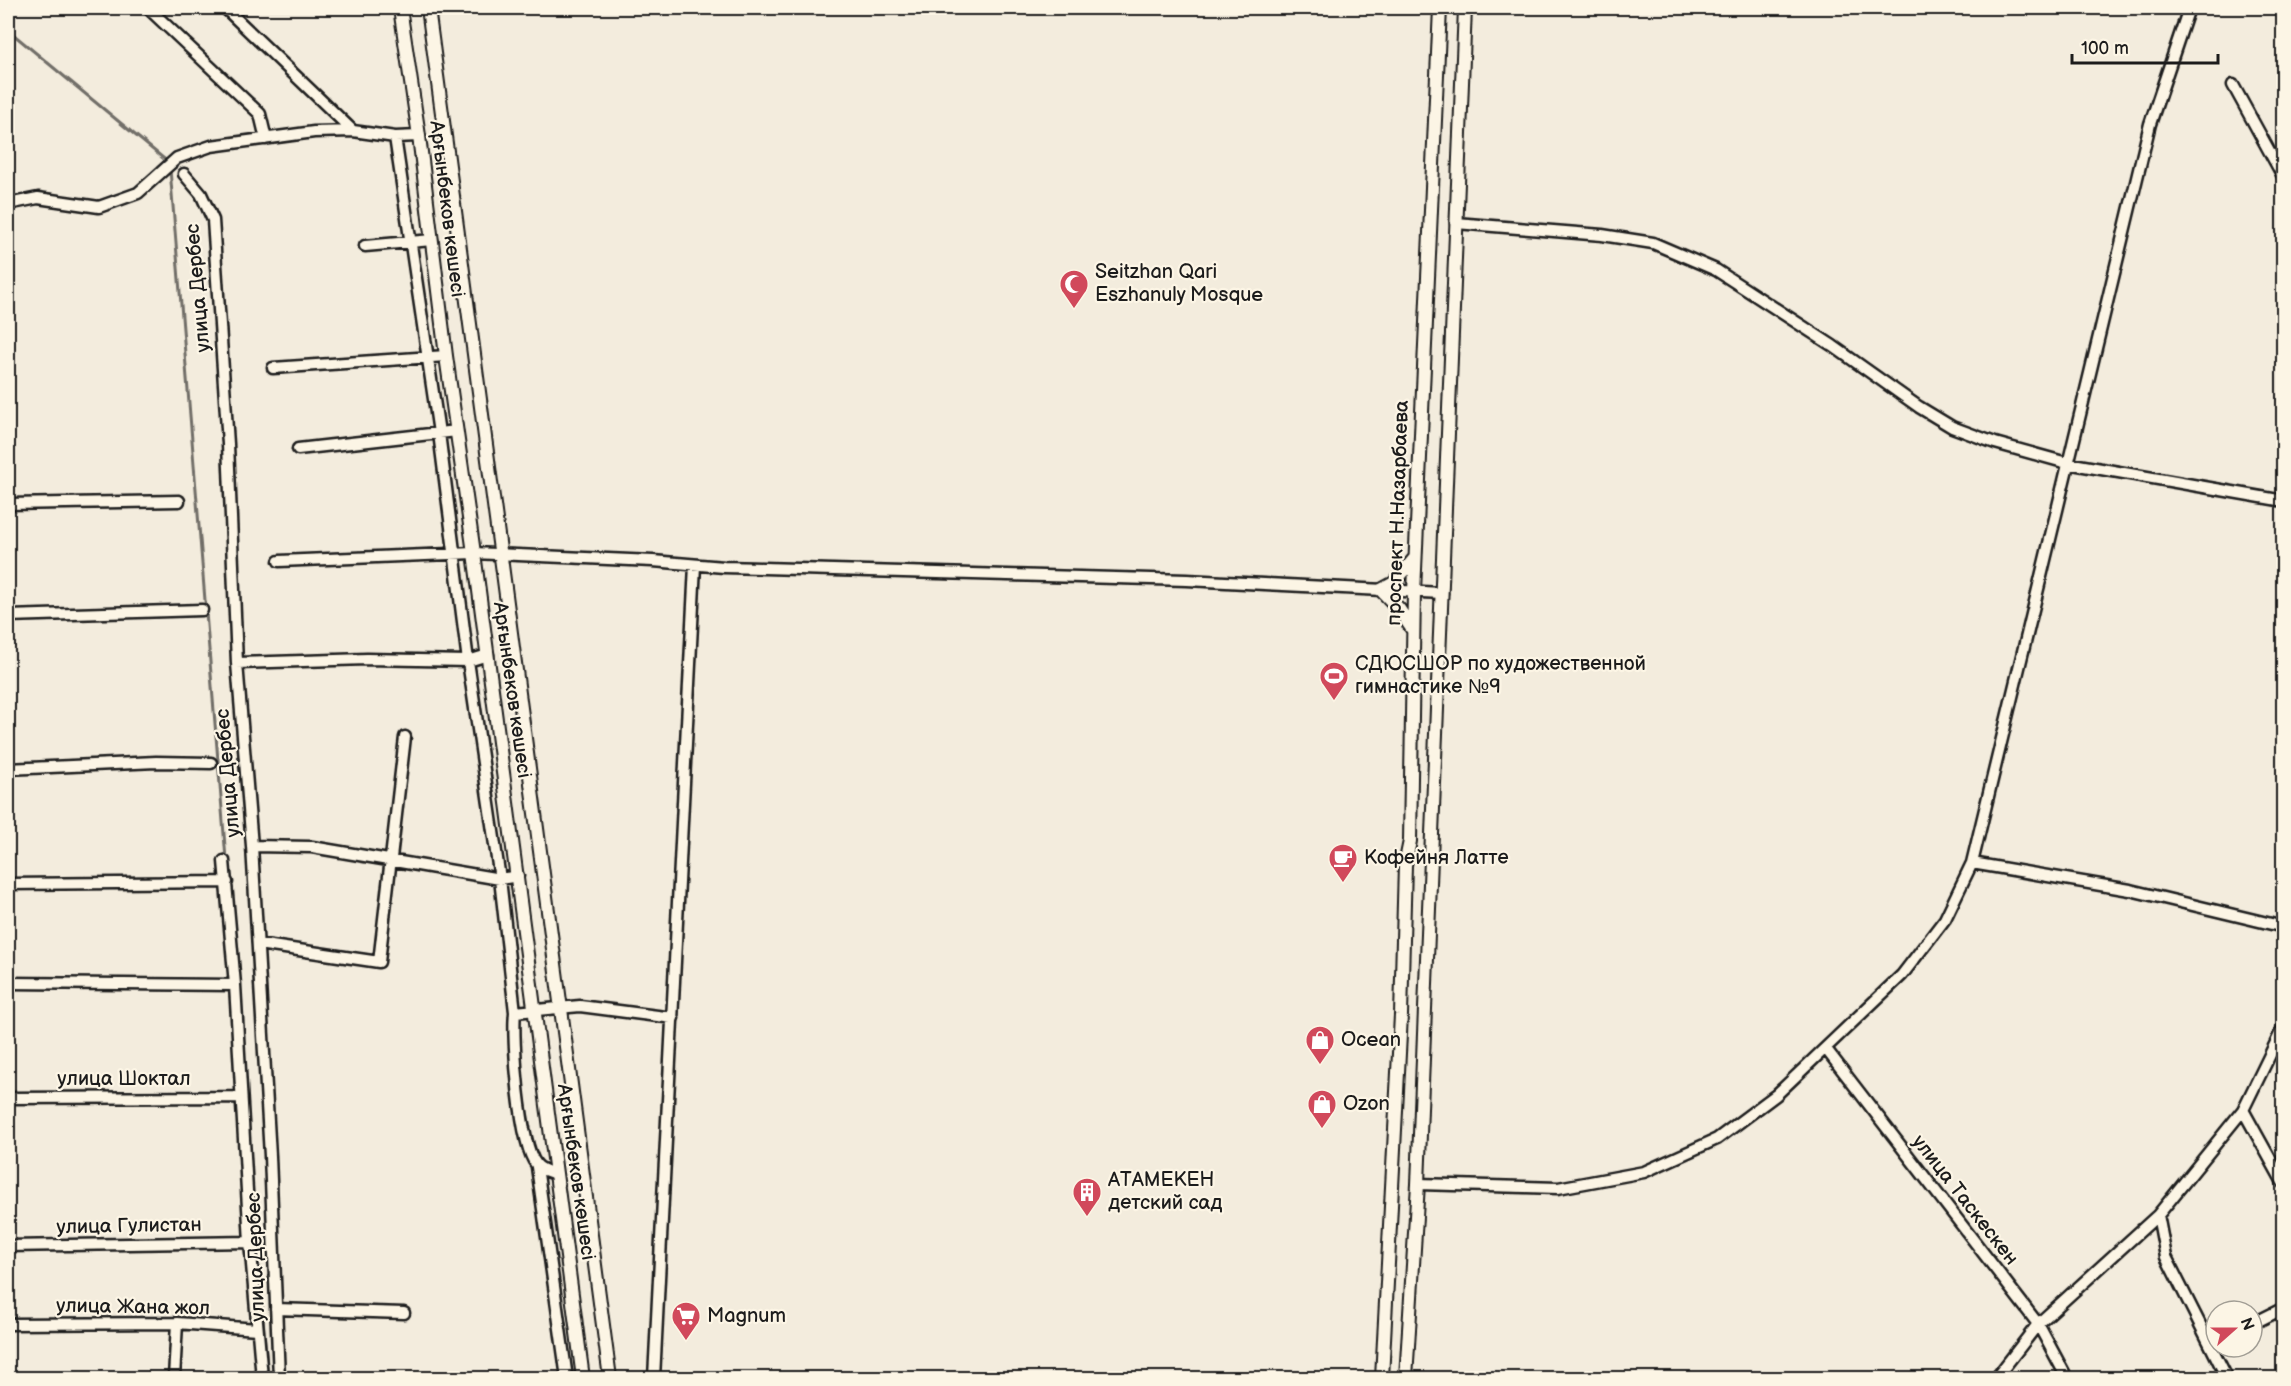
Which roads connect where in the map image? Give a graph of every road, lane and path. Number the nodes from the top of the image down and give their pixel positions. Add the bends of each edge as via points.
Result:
1 (148, 8) edge
2 (225, 8) edge
3 (400, 8) edge
4 (428, 8) edge
5 (1440, 8) edge
6 (1465, 8) edge
7 (2189, 8) edge
8 (2233, 86) dead end
9 (353, 131) junction
10 (419, 136) junction
11 (395, 137) junction
12 (266, 139) junction
13 (184, 174) dead end
14 (2283, 178) edge
15 (8, 204) edge
16 (1456, 224) junction
17 (432, 240) junction
18 (411, 242) junction
19 (365, 246) dead end
20 (446, 356) junction
21 (427, 357) junction
22 (273, 368) dead end
23 (457, 431) junction
24 (439, 433) junction
25 (298, 449) dead end
26 (2067, 463) junction
27 (179, 501) dead end
28 (2283, 501) edge
29 (8, 504) edge
30 (474, 553) junction
31 (455, 554) junction
32 (500, 554) junction
33 (1415, 558) junction
34 (279, 561) dead end
35 (695, 565) junction
36 (1381, 590) junction
37 (1414, 592) junction
38 (1442, 593) junction
39 (202, 610) dead end
40 (8, 616) edge
41 (1413, 630) junction
42 (488, 655) junction
43 (468, 661) junction
44 (237, 663) junction
45 (405, 737) dead end
46 (211, 763) dead end
47 (8, 770) edge
48 (252, 846) junction
49 (224, 861) dead end
50 (390, 861) junction
51 (1972, 863) junction
52 (518, 876) junction
53 (500, 879) junction
54 (227, 882) junction
55 (8, 884) edge
56 (2283, 927) edge
57 (258, 944) junction
58 (8, 983) edge
59 (235, 985) junction
60 (561, 1008) junction
61 (534, 1009) junction
62 (515, 1012) junction
63 (673, 1018) junction
64 (2283, 1026) edge
65 (1826, 1049) junction
66 (241, 1097) junction
67 (8, 1098) edge
68 (2243, 1110) junction
69 (537, 1167) junction
70 (556, 1174) junction
71 (1418, 1184) junction
72 (2283, 1185) edge
73 (2158, 1215) junction
74 (250, 1242) junction
75 (8, 1246) edge
76 (2283, 1308) edge
77 (276, 1309) junction
78 (404, 1313) dead end
79 (2264, 1318) edge
80 (177, 1323) junction
81 (8, 1324) edge
82 (2038, 1324) junction
83 (2204, 1328) edge
84 (257, 1329) junction
85 (2219, 1359) edge
86 (174, 1378) edge
87 (262, 1378) edge
88 (279, 1378) edge
89 (567, 1378) edge
90 (583, 1378) edge
91 (610, 1378) edge
92 (654, 1378) edge
93 (1382, 1378) edge
94 (1406, 1378) edge
95 (1996, 1378) edge
96 (2067, 1378) edge
97 (2227, 1378) edge

1 - 12 street via 260,114
2 - 9 street
3 - 10 main road, Арғынбеков көшесі
4 - 32 main road, Арғынбеков көшесі
5 - 33 main road, проспект Н.Назарбаева
6 - 16 main road
7 - 26 street via 2150,124
8 - 14 street
9 - 11 street
9 - 12 street
10 - 11 street
10 - 17 main road, Арғынбеков көшесі
11 - 18 street
12 - 15 street via 211,146 177,158 138,193 99,207 38,198
13 - 44 street, улица Дербес via 201,194 213,220
16 - 26 street via 1602,234 1653,243 1716,270 1952,427
16 - 38 main road
17 - 18 street
17 - 20 main road, Арғынбеков көшесі
18 - 19 street
18 - 21 street
20 - 21 street
20 - 23 main road, Арғынбеков көшесі
21 - 22 street
21 - 24 street
23 - 24 street
23 - 30 main road, Арғынбеков көшесі
24 - 25 street
24 - 31 street
26 - 28 street
26 - 51 street
27 - 29 street
30 - 31 street
30 - 32 street
30 - 42 main road, Арғынбеков көшесі
31 - 34 street
31 - 43 street
32 - 35 street
32 - 60 main road, Арғынбеков көшесі
33 - 36 main road via 1394,583
33 - 37 main road, проспект Н.Назарбаева
35 - 36 street
35 - 63 street
36 - 37 street
36 - 41 main road
37 - 38 street
37 - 41 main road, проспект Н.Назарбаева
38 - 71 main road
39 - 40 street
41 - 93 main road, проспект Н.Назарбаева via 1410,841 1405,865 1401,1022
42 - 43 street
42 - 52 main road, Арғынбеков көшесі
43 - 44 street
43 - 53 street
44 - 48 street, улица Дербес
45 - 50 street
46 - 47 street
48 - 50 street via 312,847
48 - 57 street, улица Дербес
49 - 54 street, улица Дербес
50 - 53 street
50 - 57 street via 379,962
51 - 56 street via 2130,890
51 - 65 street via 1945,919 1902,975
52 - 53 street
52 - 61 main road, Арғынбеков көшесі
53 - 62 street
54 - 55 street
54 - 59 street, улица Дербес
57 - 77 street, улица Дербес
58 - 59 street
59 - 66 street, улица Дербес
60 - 61 street
60 - 63 street via 580,1006
60 - 91 main road, Арғынбеков көшесі
61 - 62 street
61 - 70 main road, Арғынбеков көшесі
62 - 69 street via 513,1043 525,1140
63 - 92 street
64 - 68 street
65 - 71 street via 1776,1095 1717,1139 1644,1172 1558,1188
65 - 82 street, улица Таскескен
66 - 67 street, улица Шоктал
66 - 74 street, улица Дербес
68 - 72 street
68 - 73 street
69 - 70 street
69 - 89 street
70 - 90 main road, Арғынбеков көшесі
71 - 94 main road
73 - 82 street
73 - 83 street via 2166,1257
74 - 75 street, улица Гулистан
74 - 84 street, улица Дербес
76 - 79 street
77 - 78 street
77 - 88 street, улица Дербес
80 - 81 street, улица Жана жол
80 - 84 street, улица Жана жол
80 - 86 street
82 - 95 street
82 - 96 street, улица Таскескен
84 - 87 street, улица Дербес
85 - 97 street

